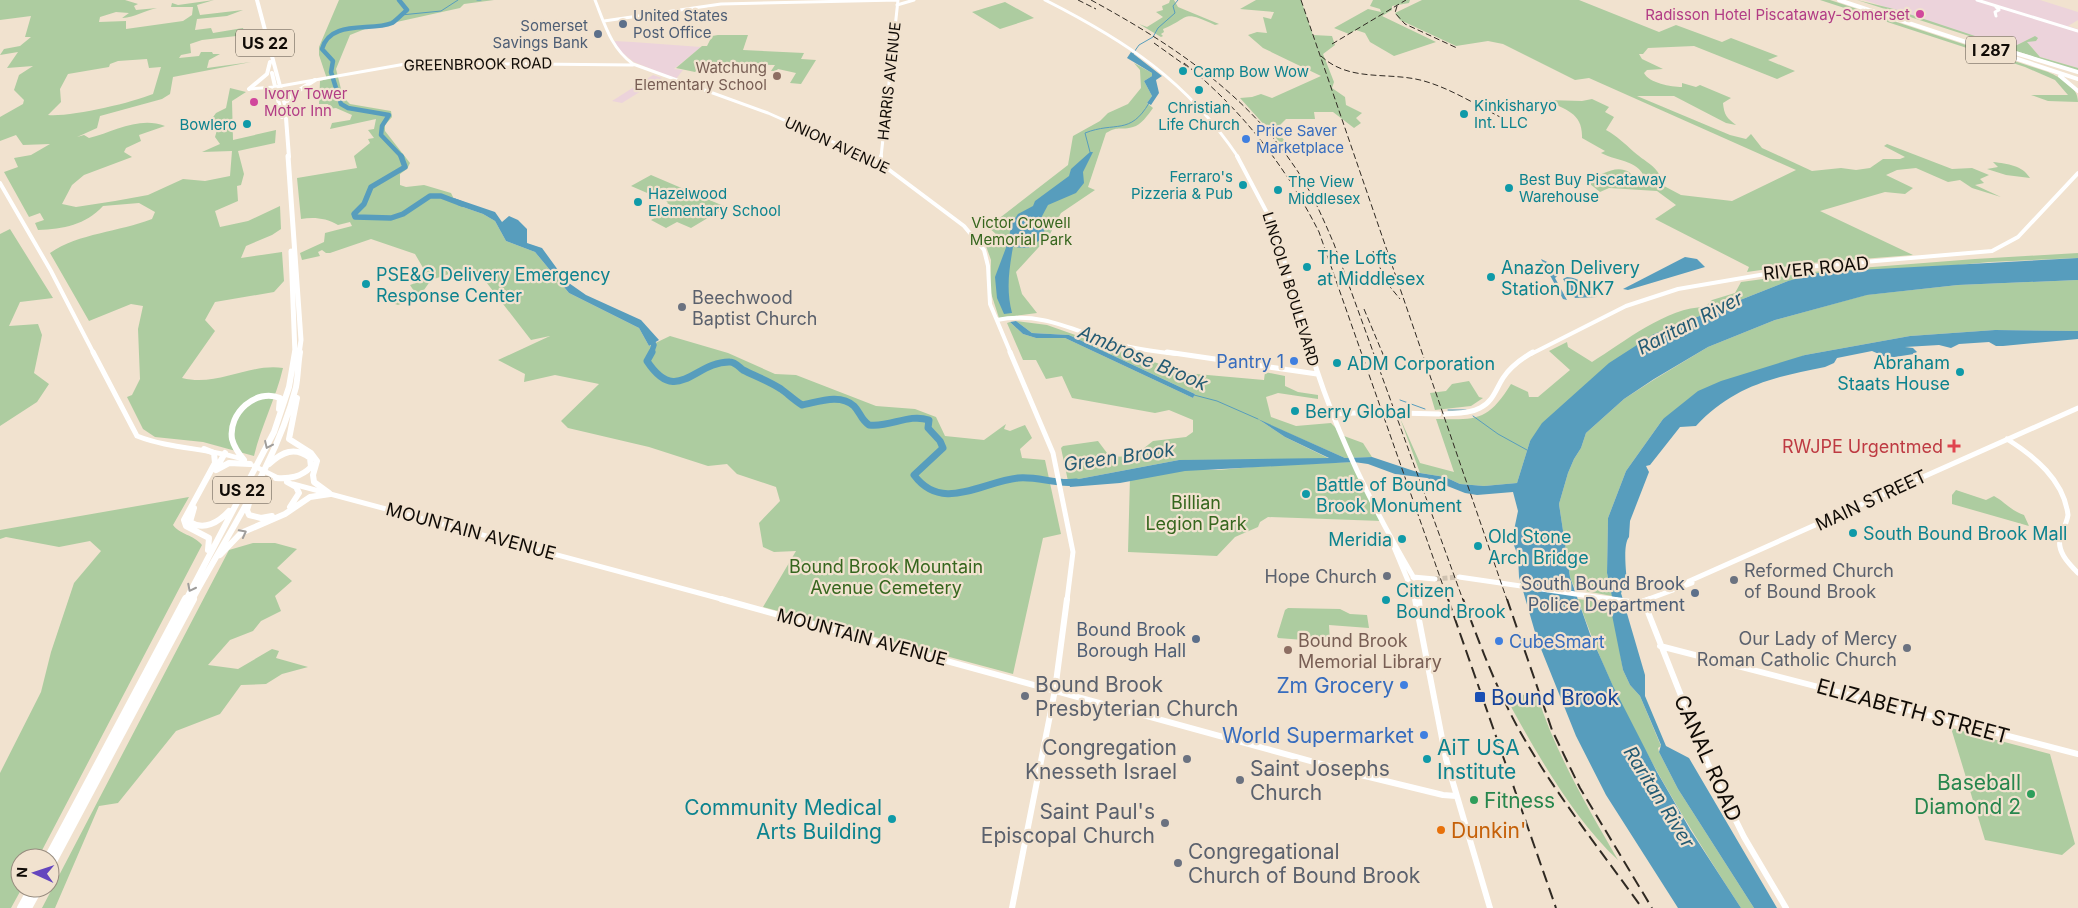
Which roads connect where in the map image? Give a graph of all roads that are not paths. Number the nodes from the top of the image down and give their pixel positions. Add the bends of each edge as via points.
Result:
1 (255, 0) edge
2 (595, 0) edge
3 (914, 0) edge
4 (1046, 0) edge
5 (1839, 0) edge
6 (1851, 0) edge
7 (1977, 0) edge
8 (1982, 0) edge
9 (898, 2) edge
10 (1991, 4) junction
11 (1996, 16) dead end
12 (2016, 16) dead end
13 (2030, 16) junction
14 (604, 21) junction
15 (2078, 30) edge
16 (270, 62) junction
17 (2033, 64) junction
18 (634, 65) junction
19 (2078, 73) edge
20 (2078, 79) edge
21 (315, 80) joint
22 (300, 85) junction
23 (277, 86) junction
24 (249, 89) joint
25 (2078, 91) edge
26 (285, 105) junction
27 (880, 163) junction
28 (2078, 173) edge
29 (0, 183) edge
30 (997, 320) junction
31 (1317, 374) junction
32 (296, 385) junction
33 (2078, 408) edge
34 (1378, 412) tunnel mouth
35 (1398, 412) tunnel mouth
36 (1331, 414) junction
37 (275, 427) junction
38 (2007, 439) junction
39 (204, 449) junction
40 (226, 453) junction
41 (248, 463) junction
42 (266, 466) junction
43 (215, 471) junction
44 (276, 478) junction
45 (287, 482) junction
46 (254, 488) junction
47 (330, 494) junction
48 (238, 498) junction
49 (1388, 534) junction
50 (207, 564) junction
51 (2078, 574) edge
52 (1458, 577) tunnel mouth
53 (1408, 579) junction
54 (1432, 580) tunnel mouth
55 (1418, 582) junction
56 (1411, 587) junction
57 (1644, 602) junction
58 (1420, 615) junction
59 (1660, 646) junction
60 (1055, 690) junction
61 (2078, 754) edge
62 (1456, 796) junction
63 (53, 848) edge
64 (60, 848) edge
65 (1490, 907) edge
66 (1012, 908) edge
67 (1786, 908) edge

1 - 16 highway, US 22
1 - 23 highway, US 22
2 - 14 street
3 - 9 street
4 - 31 street, LINCOLN BOULEVARD via 1093,25 1161,70 1194,102 1236,154 1274,226
5 - 17 highway, I 287
6 - 19 highway, I 287
7 - 10 street
8 - 15 street
9 - 14 street via 721,4
9 - 27 street, HARRIS AVENUE
10 - 11 street via 1999,9
10 - 13 street
12 - 13 street
13 - 15 street
14 - 18 street via 614,49
16 - 23 highway, US 22
16 - 24 highway via 266,74
17 - 20 highway, I 287
17 - 25 highway via 2066,79
18 - 21 street, GREENBROOK ROAD via 416,63
18 - 27 street, UNION AVENUE via 788,121
21 - 22 highway
22 - 23 street
22 - 26 highway
23 - 24 street
23 - 26 highway
23 - 37 highway, US 22 via 283,122 296,341 287,395
26 - 32 highway via 301,340
27 - 30 street, UNION AVENUE via 945,210 977,239 987,258 989,300
28 - 35 street, RIVER ROAD via 2018,238 1992,251 1806,268 1663,292 1626,306 1522,358 1510,368 1482,409 1468,414
29 - 39 street, MOUNTAIN AVENUE via 51,271 134,432 143,439
30 - 31 street via 1014,317 1061,324 1129,347
30 - 60 street, UNION AVENUE via 1047,436 1071,536 1073,560
31 - 36 street, LINCOLN BOULEVARD
32 - 42 highway
32 - 47 highway via 297,398 289,439 315,457 314,482
33 - 38 street, MAIN STREET
34 - 36 street
36 - 49 street, LINCOLN BOULEVARD
37 - 41 highway via 280,403 278,397 271,395 260,396 246,404 236,417 232,435 235,447
37 -> 48 highway, US 22
38 - 51 street via 2040,460 2054,478 2068,512 2059,543 2064,556
38 - 57 street, MAIN STREET
39 - 40 street, MOUNTAIN AVENUE
39 - 50 highway via 214,453 215,463 184,520 186,526 209,538
40 - 41 street, MOUNTAIN AVENUE
40 - 43 highway
41 - 43 highway via 229,463
41 - 44 street, MOUNTAIN AVENUE
42 - 44 highway via 278,456 294,450 304,452 310,458 311,467 302,475
42 - 46 highway
43 - 48 highway via 191,514 190,522 200,526 217,522
44 - 45 street, MOUNTAIN AVENUE
45 - 46 highway via 298,490 296,500 286,510 266,518 255,518 248,513
45 - 47 street, MOUNTAIN AVENUE
46 - 50 highway
50 -> 47 highway via 236,536 285,514 310,497
47 - 60 street, MOUNTAIN AVENUE
48 - 50 highway, US 22
49 - 53 street
49 - 55 street
50 -> 63 highway, US 22
50 - 64 highway
52 - 57 street, MAIN STREET
53 - 55 street
53 - 56 street
54 - 55 street
55 - 56 street
55 - 58 street
56 - 58 street
57 - 59 street, CANAL ROAD
58 - 62 street via 1444,750
59 - 61 street, ELIZABETH STREET
59 - 67 street, CANAL ROAD via 1715,782 1748,847
60 - 62 street, MOUNTAIN AVENUE via 1365,776 1434,794
60 - 66 street, UNION AVENUE
62 - 65 street

